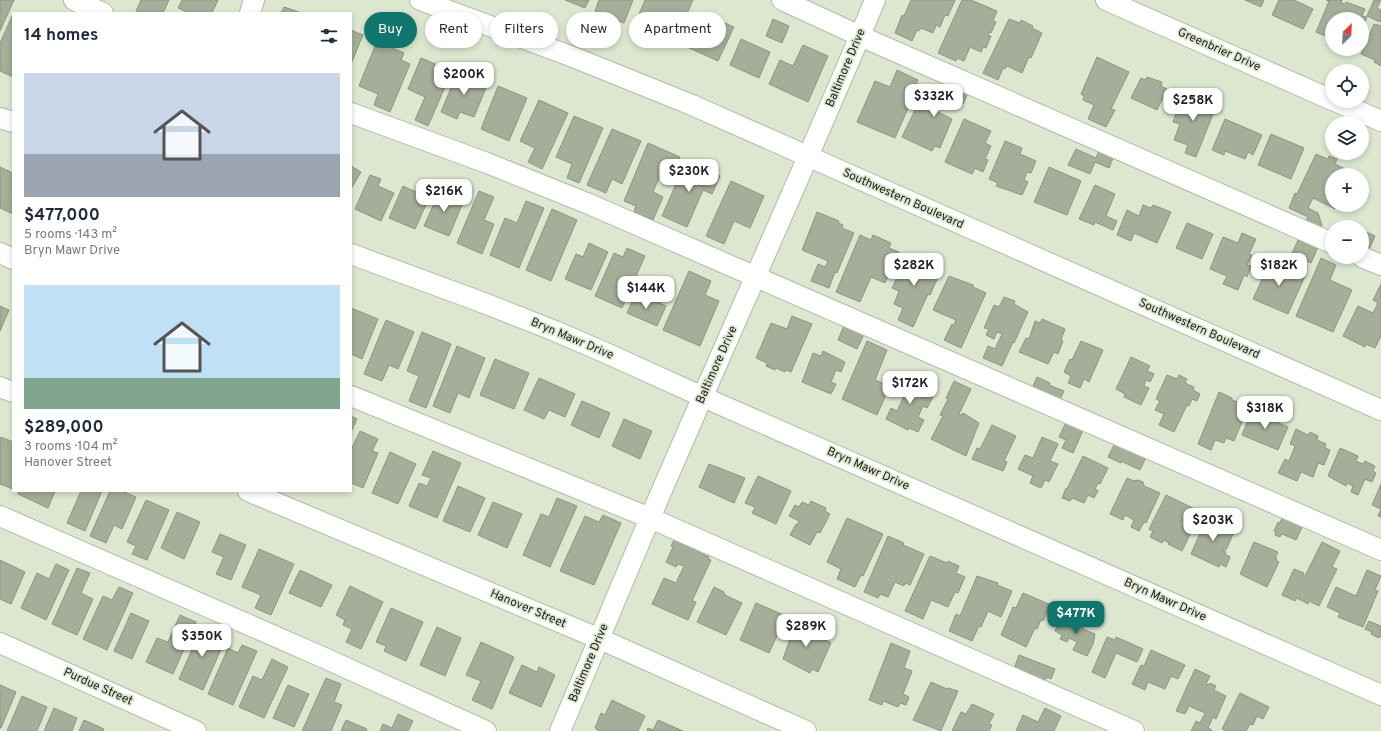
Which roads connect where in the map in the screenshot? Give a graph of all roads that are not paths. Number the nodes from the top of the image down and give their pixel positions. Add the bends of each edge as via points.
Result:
1 (74, 0) edge
2 (254, 0) edge
3 (420, 0) edge
4 (782, 0) edge
5 (875, 0) edge
6 (1106, 0) edge
7 (101, 12) edge
8 (250, 12) edge
9 (860, 36) junction
10 (1325, 96) edge
11 (1350, 108) edge
12 (352, 113) edge
13 (0, 118) edge
14 (12, 122) edge
15 (1381, 122) edge
16 (808, 157) junction
17 (1325, 240) edge
18 (0, 253) edge
19 (352, 254) edge
20 (12, 258) edge
21 (1369, 259) edge
22 (1381, 265) edge
23 (756, 276) junction
24 (0, 387) edge
25 (12, 392) edge
26 (352, 396) edge
27 (703, 396) junction
28 (1381, 410) edge
29 (250, 492) edge
30 (0, 516) edge
31 (650, 518) junction
32 (1381, 550) edge
33 (600, 639) junction
34 (0, 643) edge
35 (1381, 695) edge
36 (196, 731) edge
37 (486, 731) edge
38 (560, 731) edge
39 (806, 731) edge
40 (1134, 731) edge

1 - 7 street
2 - 8 street
3 - 16 street, Southwestern Boulevard via 692,105
4 - 9 street
5 - 9 street, Baltimore Drive
6 - 10 street, Greenbrier Drive
9 - 16 street, Baltimore Drive
9 - 17 street
11 - 15 street, Greenbrier Drive
12 - 23 street via 487,163
13 - 14 street
16 - 23 street, Baltimore Drive
16 - 28 street, Southwestern Boulevard
18 - 20 street
19 - 27 street, Bryn Mawr Drive via 548,329
21 - 22 street
23 - 27 street, Baltimore Drive
23 - 32 street
24 - 25 street
26 - 31 street
27 - 31 street, Baltimore Drive
27 - 35 street, Bryn Mawr Drive
29 - 33 street, Hanover Street
30 - 37 street
31 - 33 street, Baltimore Drive
31 - 40 street
33 - 38 street, Baltimore Drive
33 - 39 street, Hanover Street
34 - 36 street, Purdue Street

